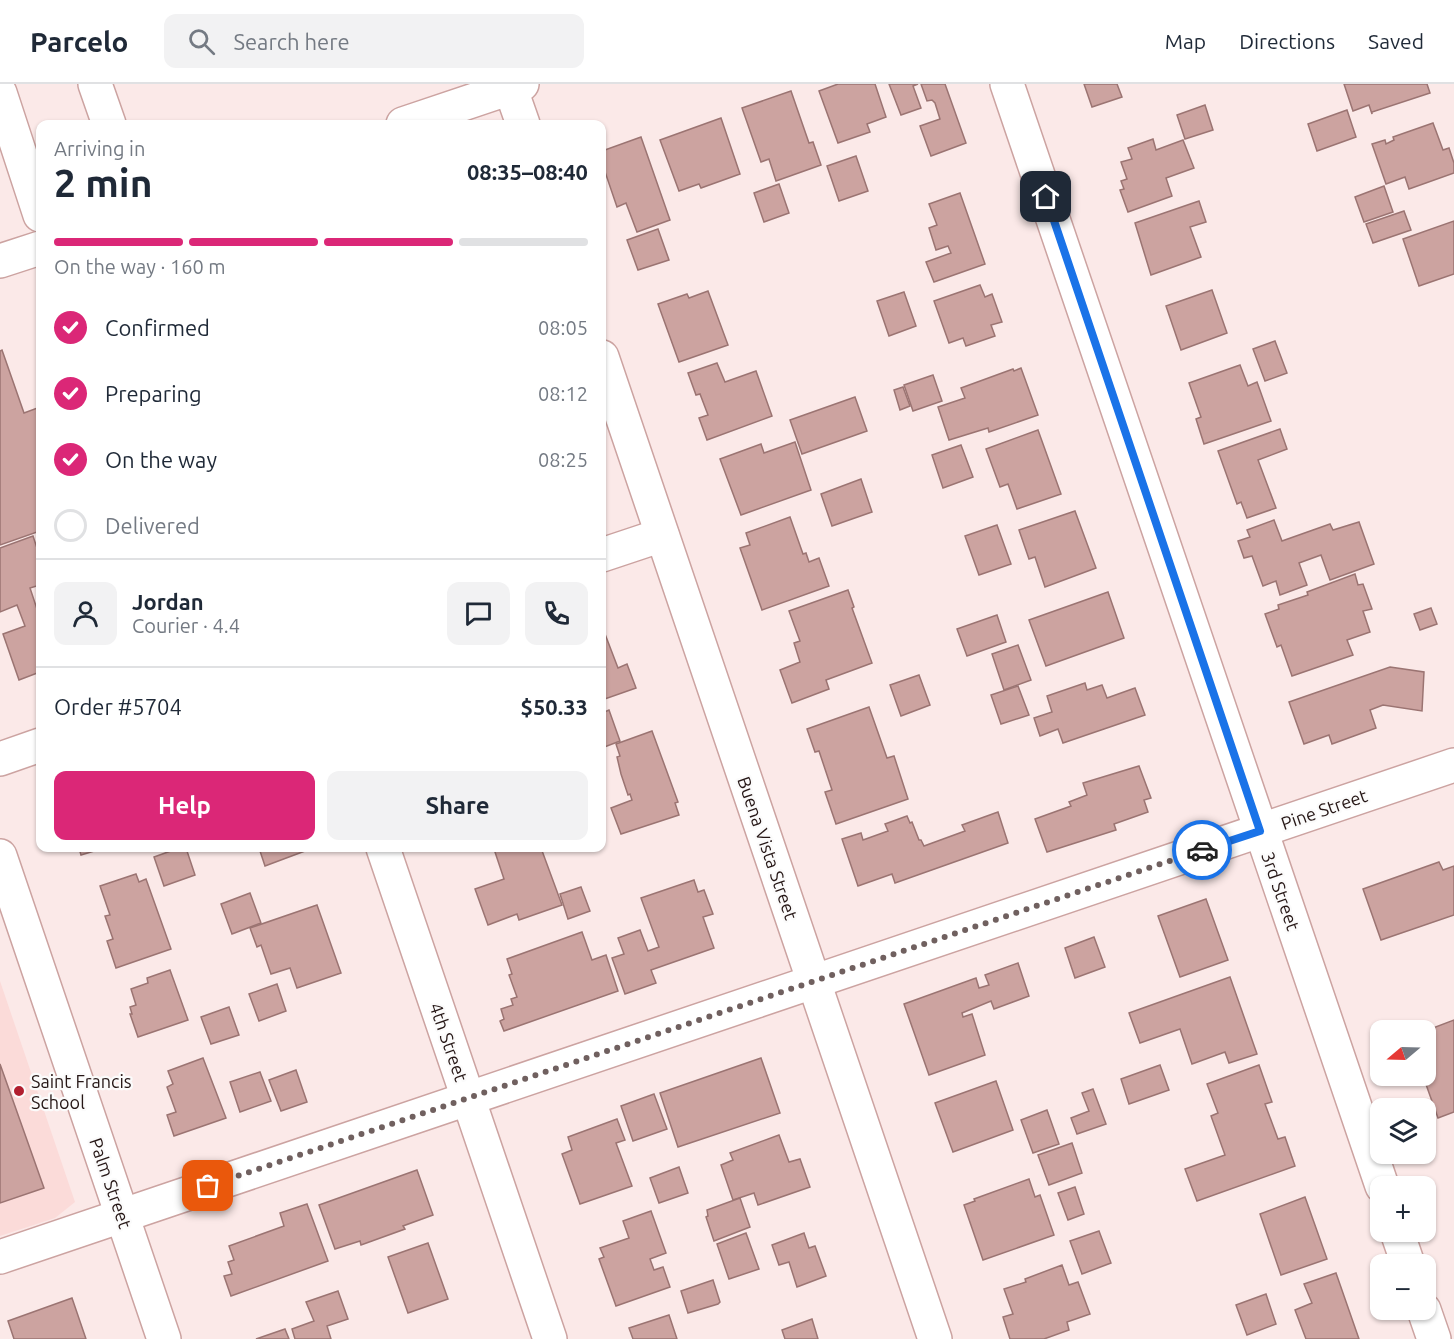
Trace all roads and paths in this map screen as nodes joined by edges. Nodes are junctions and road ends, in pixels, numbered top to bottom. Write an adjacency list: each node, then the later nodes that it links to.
1 (95, 84): 5 (street)
2 (1007, 84): 17 (street, 3rd Street)
3 (514, 85): 6 (street); 7 (street)
4 (0, 93): 8 (street)
5 (108, 120)
6 (414, 120)
7 (522, 120)
8 (36, 203)
9 (36, 249): 10 (street)
10 (0, 261)
11 (606, 369): 12 (street, Buena Vista Street)
12 (662, 535): 13 (street); 20 (street, Buena Vista Street)
13 (606, 554)
14 (36, 747): 15 (street)
15 (0, 759)
16 (1454, 765): 17 (street, Pine Street)
17 (1260, 831): 20 (street, Pine Street); 22 (street, 3rd Street)
18 (384, 852): 21 (street, 4th Street)
19 (0, 856): 23 (street, Palm Street)
20 (814, 981): 21 (street, Pine Street); 28 (street, Buena Vista Street)
21 (468, 1099): 23 (street, Pine Street); 27 (street, 4th Street)
22 (1379, 1176)
23 (122, 1216): 24 (street, Pine Street); 26 (street, Palm Street)
24 (0, 1257)
25 (1427, 1320): 29 (street)
26 (164, 1339)
27 (550, 1339)
28 (935, 1339)
29 (1434, 1339)

